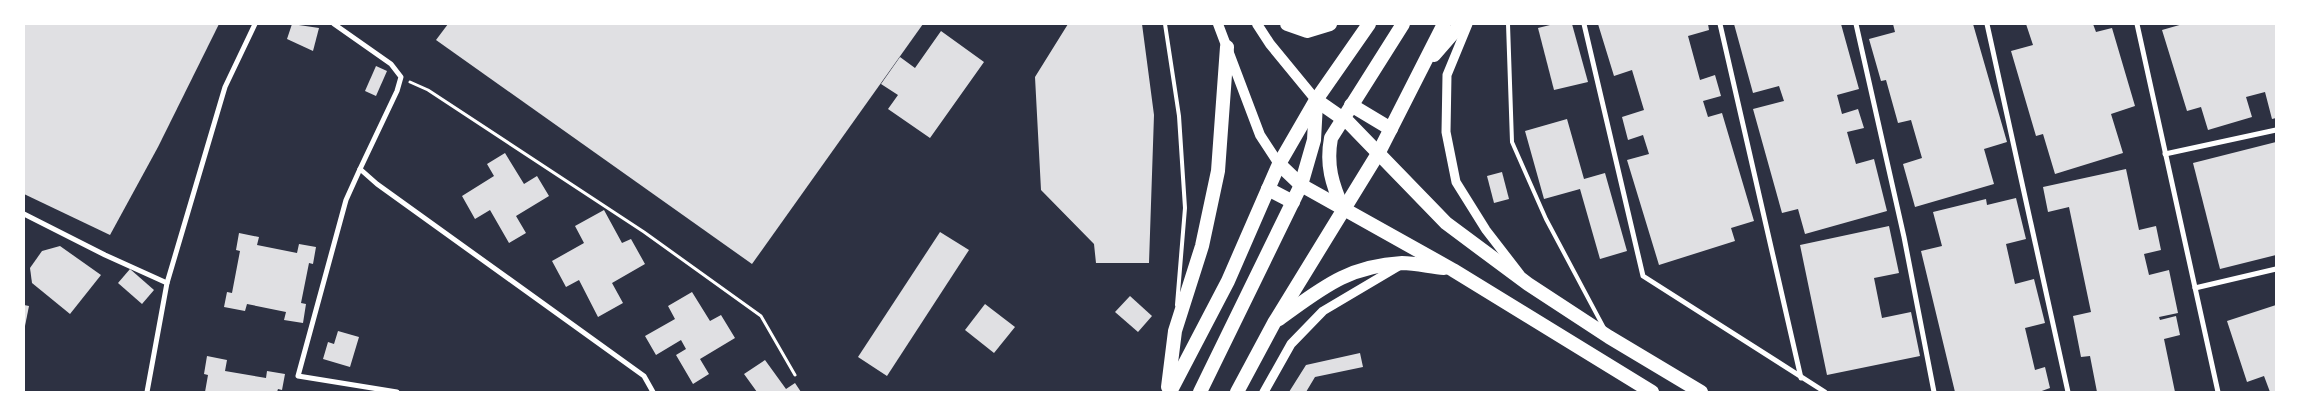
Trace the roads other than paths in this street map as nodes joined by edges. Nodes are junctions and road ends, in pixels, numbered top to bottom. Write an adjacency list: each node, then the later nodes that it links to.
1 (256, 24): 38 (street)
2 (334, 24): 29 (street)
3 (1165, 24): 42 (lane)
4 (1218, 24): 19 (main road)
5 (1257, 24): 21 (main road)
6 (1287, 24): 7 (highway)
7 (1330, 24)
8 (1369, 24): 21 (highway)
9 (1403, 24): 22 (highway)
10 (1444, 24): 20 (highway)
11 (1461, 24): 20 (highway)
12 (1468, 24): 39 (street)
13 (1508, 24): 43 (lane)
14 (1584, 24): 44 (street)
15 (1720, 24): 44 (street)
16 (1856, 24): 55 (street)
17 (1987, 24): 56 (street)
18 (2137, 24): 27 (street)
19 (1227, 47): 28 (main road); 42 (highway)
20 (1422, 69): 24 (highway)
21 (1316, 100): 23 (highway); 28 (highway); 30 (highway)
22 (1351, 106): 23 (highway); 24 (highway)
23 (1342, 118): 26 (highway); 33 (highway)
24 (1391, 129): 26 (highway)
25 (2276, 130): 27 (street)
26 (1379, 152): 33 (highway); 39 (highway)
27 (2165, 154): 40 (street)
28 (1279, 164): 30 (highway); 31 (highway)
29 (360, 169): 46 (street); 47 (street)
30 (1301, 185): 32 (highway); 33 (highway)
31 (1268, 189): 32 (highway); 48 (highway)
32 (1293, 202): 49 (highway)
33 (1343, 209): 37 (highway); 41 (highway)
34 (24, 214): 38 (street)
35 (1404, 263): 37 (highway); 41 (highway); 51 (street)
36 (2276, 269): 40 (street)
37 (1453, 270): 52 (highway)
38 (167, 283): 45 (street)
39 (1528, 284): 43 (highway)
40 (2195, 288): 57 (street)
41 (1274, 323): 50 (highway)
42 (1175, 331): 48 (highway)
43 (1609, 337): 53 (highway)
44 (1800, 378): 54 (street)
45 (147, 392)
46 (397, 392)
47 (653, 392)
48 (1169, 392)
49 (1200, 392)
50 (1237, 392)
51 (1264, 392)
52 (1652, 392)
53 (1701, 392)
54 (1825, 392)
55 (1934, 392)
56 (2068, 392)
57 (2218, 392)

